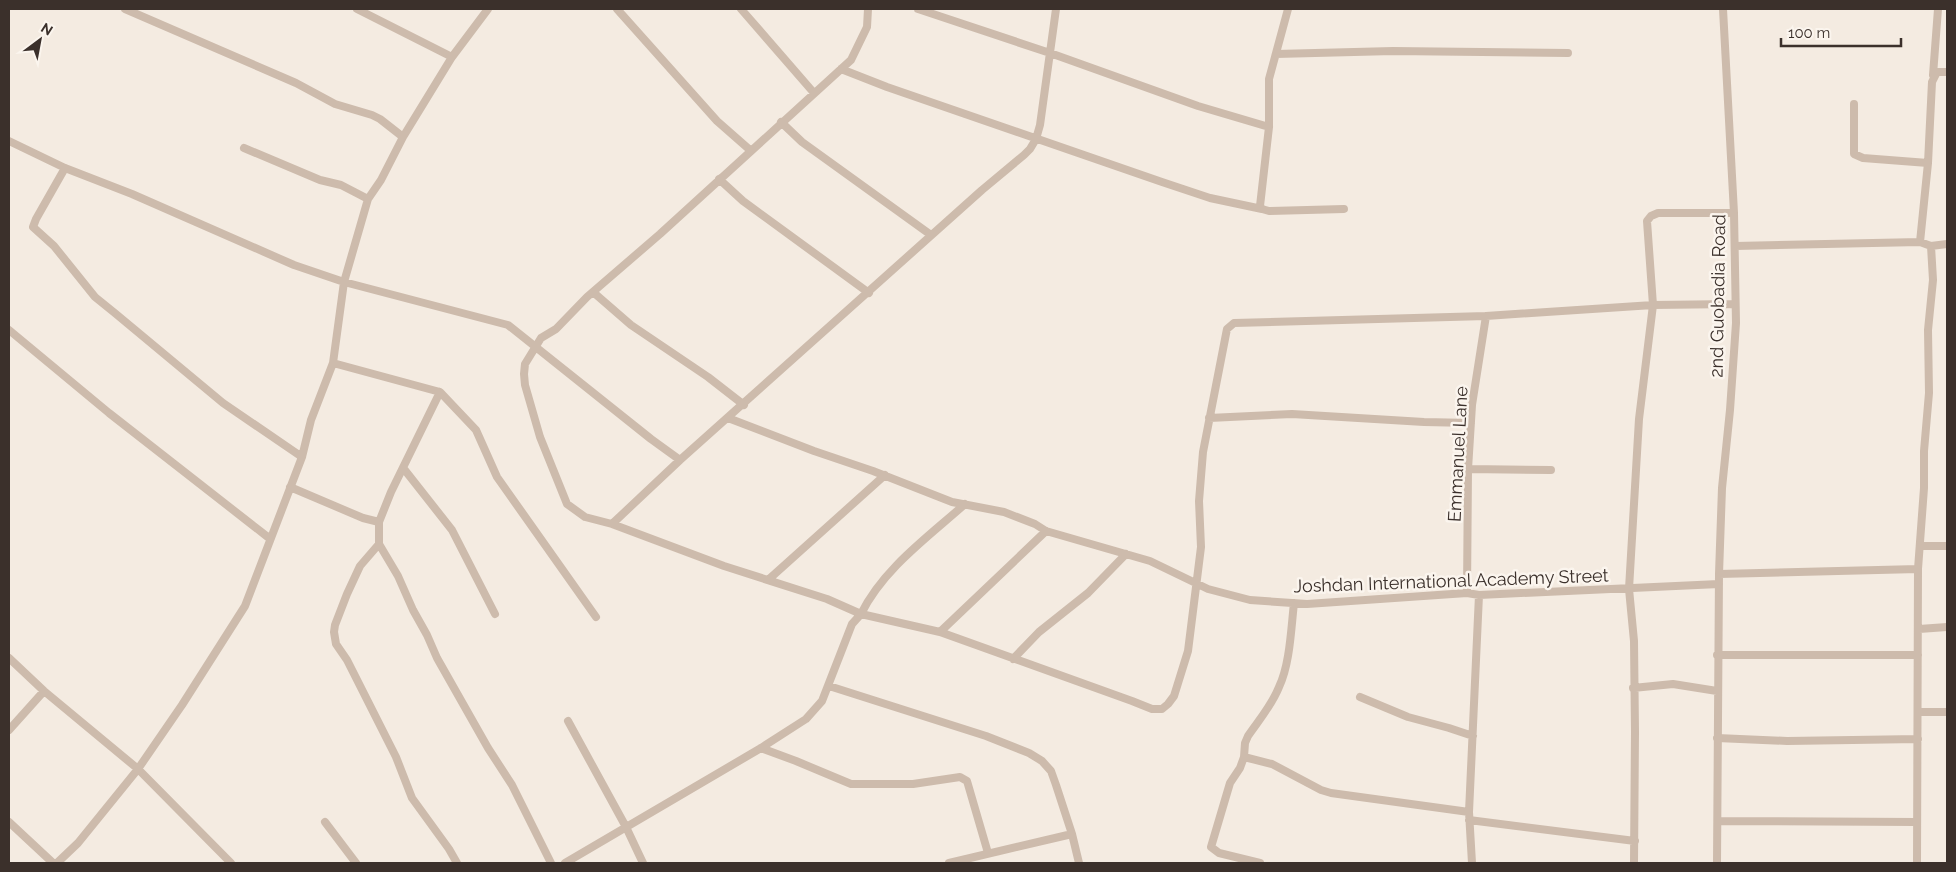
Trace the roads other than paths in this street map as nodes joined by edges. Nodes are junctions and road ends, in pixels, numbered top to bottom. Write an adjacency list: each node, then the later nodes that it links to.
1 (125, 9): 23 (street)
2 (357, 9): 15 (street)
3 (488, 9): 15 (street)
4 (617, 9): 27 (street)
5 (741, 9): 19 (street)
6 (868, 9): 16 (street)
7 (918, 9): 12 (street)
8 (1056, 9): 12 (street)
9 (1288, 9): 14 (street)
10 (1723, 9): 34 (street, 2nd Guobadia Road)
11 (1938, 9): 18 (street)
12 (1050, 53): 22 (street); 24 (street)
13 (1568, 53): 14 (street)
14 (1276, 54): 22 (street)
15 (452, 57): 23 (street)
16 (841, 69): 19 (street); 24 (street)
17 (1947, 72): 18 (street)
18 (1933, 75): 28 (street)
19 (814, 93): 21 (street)
20 (1854, 104): 28 (street)
21 (781, 122): 27 (street); 35 (street)
22 (1269, 127): 32 (street)
23 (403, 137): 31 (street)
24 (1036, 139): 32 (street); 35 (street)
25 (9, 141): 29 (street)
26 (244, 148): 31 (street)
27 (750, 150): 30 (street)
28 (1928, 163): 36 (street)
29 (65, 168): 40 (street); 54 (street)
30 (719, 179): 41 (street); 42 (street)
31 (368, 200): 40 (street)
32 (1262, 209): 33 (street)
33 (1344, 210)
34 (1734, 213): 38 (street, 2nd Guobadia Road); 44 (street)
35 (932, 236): 42 (street)
36 (1920, 242): 38 (street); 39 (street)
37 (1947, 244): 39 (street)
38 (1735, 246): 43 (street, 2nd Guobadia Road)
39 (1931, 246): 67 (street)
40 (344, 282): 47 (street); 48 (street)
41 (593, 292): 47 (street); 50 (street)
42 (869, 293): 50 (street)
43 (1735, 304): 44 (street); 71 (street, 2nd Guobadia Road)
44 (1653, 305): 45 (street); 75 (street)
45 (1486, 316): 52 (street); 53 (street, Emmanuel Lane)
46 (9, 330): 65 (street)
47 (537, 346): 55 (street); 63 (street)
48 (333, 363): 49 (street); 54 (street)
49 (440, 392): 56 (street); 81 (street)
50 (744, 405): 51 (street)
51 (728, 418): 55 (street); 59 (street, Joshdan International Academy Street)
52 (1210, 418): 53 (street); 73 (street)
53 (1471, 422): 57 (street, Emmanuel Lane)
54 (302, 457): 60 (street)
55 (680, 460): 63 (street)
56 (404, 469): 62 (street); 79 (street)
57 (1468, 469): 58 (street); 76 (street, Emmanuel Lane)
58 (1551, 470)
59 (885, 476): 61 (street, Joshdan International Academy Street); 72 (street)
60 (290, 488): 62 (street); 65 (street)
61 (964, 504): 64 (street, Joshdan International Academy Street); 80 (street)
62 (379, 522): 66 (street)
63 (612, 524): 72 (street)
64 (1046, 531): 69 (street, Joshdan International Academy Street); 84 (street)
65 (270, 538): 103 (street)
66 (379, 544): 116 (street); 117 (street)
67 (1921, 546): 68 (street); 70 (street)
68 (1947, 546)
69 (1126, 554): 73 (street, Joshdan International Academy Street); 88 (street)
70 (1918, 568): 71 (street); 83 (street)
71 (1718, 574): 74 (street, 2nd Guobadia Road)
72 (768, 580): 80 (street)
73 (1195, 584): 78 (street, Joshdan International Academy Street); 88 (street)
74 (1719, 584): 75 (street, Joshdan International Academy Street); 85 (street, 2nd Guobadia Road)
75 (1629, 589): 77 (street, Joshdan International Academy Street); 90 (street)
76 (1467, 593): 77 (street, Joshdan International Academy Street); 78 (street, Joshdan International Academy Street)
77 (1479, 595): 98 (street)
78 (1294, 603): 102 (street)
79 (495, 614)
80 (861, 614): 84 (street); 89 (street)
81 (596, 617)
82 (1947, 627): 83 (street)
83 (1919, 629): 86 (street)
84 (940, 632): 88 (street)
85 (1717, 655): 86 (street); 92 (street, 2nd Guobadia Road)
86 (1918, 655): 94 (street)
87 (9, 658): 91 (street)
88 (1013, 659)
89 (829, 686): 101 (street); 110 (street)
90 (1633, 688): 92 (street); 111 (street)
91 (44, 691): 97 (street); 103 (street)
92 (1717, 691): 99 (street, 2nd Guobadia Road)
93 (1360, 698): 98 (street)
94 (1918, 712): 95 (street); 100 (street)
95 (1947, 712)
96 (568, 721): 109 (street)
97 (9, 730)
98 (1473, 736): 104 (street)
99 (1717, 738): 100 (street); 105 (street, 2nd Guobadia Road)
100 (1918, 739): 108 (street)
101 (761, 748): 109 (street); 112 (street)
102 (1244, 757): 104 (street); 122 (street)
103 (138, 769): 113 (street); 114 (street)
104 (1469, 816): 111 (street); 123 (street)
105 (1718, 821): 108 (street); 125 (street, 2nd Guobadia Road)
106 (9, 822): 113 (street)
107 (325, 822): 115 (street)
108 (1916, 822): 126 (street)
109 (626, 827): 118 (street); 119 (street)
110 (1072, 834): 112 (street); 121 (street)
111 (1635, 841): 124 (street)
112 (988, 854): 120 (street)
113 (55, 863)
114 (231, 863)
115 (356, 863)
116 (457, 863)
117 (551, 863)
118 (565, 863)
119 (643, 863)
120 (949, 863)
121 (1079, 863)
122 (1260, 863)
123 (1472, 863)
124 (1634, 863)
125 (1717, 863)
126 (1917, 863)

